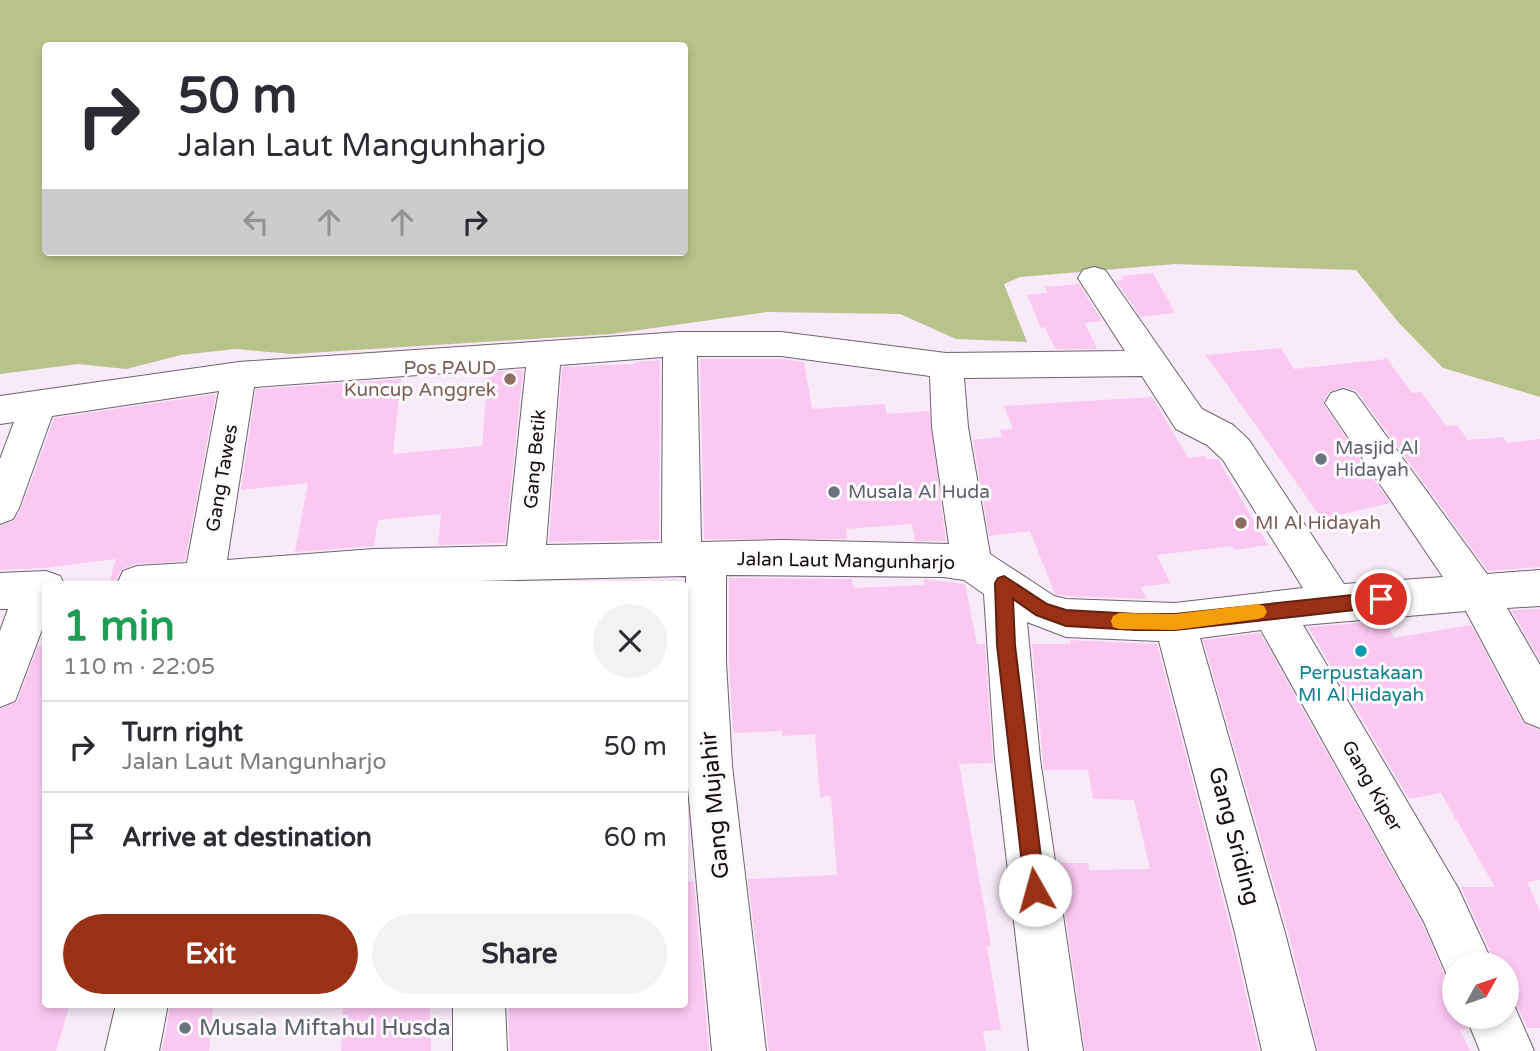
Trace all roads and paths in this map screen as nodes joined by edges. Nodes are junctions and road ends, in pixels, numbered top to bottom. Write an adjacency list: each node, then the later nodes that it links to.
1 (1094, 278): 4 (street)
2 (680, 344): 3 (street); 5 (street); 11 (street, Gang Mujahir)
3 (544, 354): 6 (street); 12 (street, Gang Betik)
4 (1150, 363): 5 (street); 18 (street)
5 (946, 366): 13 (street)
6 (239, 374): 7 (street); 14 (street, Gang Tawes)
7 (39, 403): 9 (street); 10 (street)
8 (1343, 403): 17 (street)
9 (0, 410)
10 (0, 508)
11 (694, 559): 12 (street, Jalan Laut Mangunharjo); 13 (street, Jalan Laut Mangunharjo); 29 (street, Gang Mujahir)
12 (508, 570): 14 (street, Jalan Laut Mangunharjo)
13 (988, 574): 20 (street, Jalan Laut Mangunharjo); 30 (street)
14 (225, 581)
15 (1540, 588): 17 (street, Jalan Laut Mangunharjo)
16 (27, 590): 21 (street)
17 (1477, 593): 18 (street, Jalan Laut Mangunharjo); 22 (street)
18 (1334, 603): 19 (street, Jalan Laut Mangunharjo)
19 (1272, 610): 20 (street, Jalan Laut Mangunharjo); 23 (street, Gang Kiper)
20 (1175, 622): 31 (street, Gang Sriding)
21 (0, 687)
22 (1540, 707)
23 (1463, 952)
24 (141, 1008): 27 (street)
25 (479, 1008): 28 (street)
26 (1497, 1029): 32 (street)
27 (132, 1051)
28 (480, 1051)
29 (739, 1051)
30 (1056, 1051)
31 (1289, 1051)
32 (1507, 1051)

